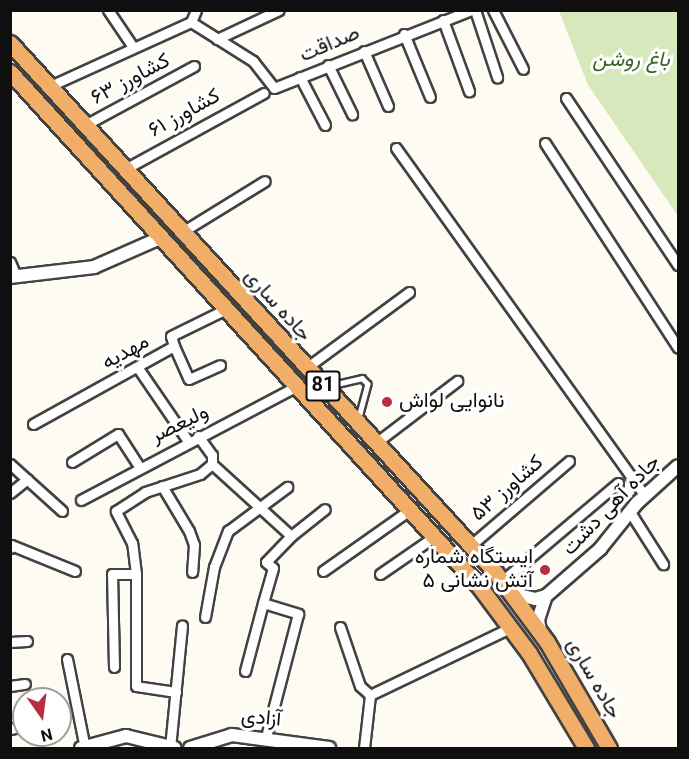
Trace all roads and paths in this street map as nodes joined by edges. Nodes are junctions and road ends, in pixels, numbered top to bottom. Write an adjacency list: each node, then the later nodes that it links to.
1 (108, 10): 12 (street)
2 (196, 10): 8 (street)
3 (279, 10): 6 (street)
4 (473, 10): 7 (street, صداقت); 19 (street)
5 (493, 10): 16 (street)
6 (263, 14): 10 (street)
7 (443, 20): 9 (street, صداقت); 21 (street)
8 (191, 22): 10 (street); 12 (street)
9 (404, 34): 13 (street, صداقت); 23 (street)
10 (217, 39): 18 (street, صداقت)
11 (10, 43): 20 (highway, جاده ساری / 81)
12 (133, 47): 20 (street)
13 (364, 51): 14 (street, صداقت); 25 (street)
14 (328, 65): 18 (street, صداقت); 26 (street)
15 (194, 66): 27 (street, کشاورز ۶۳)
16 (523, 69)
17 (10, 72): 34 (highway, جاده ساری / 81)
18 (300, 77): 28 (street)
19 (497, 77)
20 (50, 86): 27 (highway, جاده ساری / 81)
21 (469, 91)
22 (264, 93): 31 (street, کشاورز ۶۱)
23 (430, 97)
24 (566, 98): 36 (street)
25 (388, 106)
26 (352, 114)
27 (85, 125): 31 (highway, جاده ساری / 81)
28 (325, 125)
29 (544, 143): 41 (street)
30 (396, 148): 64 (street)
31 (125, 169): 33 (highway, جاده ساری / 81)
32 (265, 181): 33 (street)
33 (182, 232): 44 (highway, جاده ساری / 81)
34 (162, 237): 37 (street); 39 (highway, جاده ساری / 81)
35 (10, 262): 37 (street)
36 (678, 265)
37 (13, 276)
38 (409, 292): 44 (street)
39 (226, 309): 40 (street, مهدیه); 46 (highway, جاده ساری / 81)
40 (174, 346): 42 (street); 43 (street, مهدیه)
41 (678, 348)
42 (220, 365)
43 (138, 368): 49 (street, مهدیه); 51 (street)
44 (306, 368): 47 (highway, جاده ساری / 81)
45 (457, 381): 52 (street)
46 (297, 386): 50 (street, ولیعصر); 68 (highway, جاده ساری / 81)
47 (323, 386): 48 (highway, جاده ساری / 81); 48 (lane)
48 (358, 423): 52 (highway, جاده ساری / 81)
49 (33, 424)
50 (198, 436): 51 (street, ولیعصر); 56 (street)
51 (188, 441): 57 (street, ولیعصر)
52 (377, 442): 73 (highway, جاده ساری / 81)
53 (569, 461): 73 (street, کشاورز ۵۳)
54 (72, 462): 57 (street)
55 (10, 464): 59 (street)
56 (212, 464): 61 (street); 66 (street)
57 (138, 466): 65 (street, ولیعصر)
58 (678, 466): 64 (street, جاده آهی دشت)
59 (27, 479): 63 (street); 69 (street)
60 (618, 483): 81 (street)
61 (162, 486): 78 (street); 79 (street)
62 (287, 487): 66 (street)
63 (10, 493)
64 (645, 496): 70 (street, جاده آهی دشت)
65 (81, 500)
66 (260, 508): 71 (street); 84 (street)
67 (325, 509): 71 (street)
68 (411, 509): 72 (highway, جاده ساری / 81); 77 (street)
69 (62, 511)
70 (630, 512): 75 (street); 82 (street, جاده آهی دشت)
71 (291, 536): 83 (street)
72 (435, 536): 80 (street); 87 (highway, جاده ساری / 81)
73 (471, 545): 81 (highway, جاده ساری / 81)
74 (10, 548): 76 (street)
75 (663, 564)
76 (75, 571)
77 (323, 571)
78 (192, 572)
79 (136, 574): 92 (street); 96 (street)
80 (380, 574)
81 (507, 587): 82 (street); 88 (highway, جاده ساری / 81)
82 (546, 596): 88 (street)
83 (263, 603): 93 (street); 98 (street)
84 (205, 617)
85 (182, 626): 96 (street)
86 (340, 627): 97 (street)
87 (512, 627): 97 (street); 105 (highway, جاده ساری / 81)
88 (540, 633): 106 (highway, جاده ساری / 81)
89 (27, 640): 90 (street)
90 (10, 642)
91 (67, 659): 100 (street)
92 (114, 667)
93 (245, 671)
94 (25, 684): 95 (street)
95 (10, 686)
96 (176, 692): 101 (street)
97 (370, 695): 104 (street)
98 (266, 737): 99 (street, آزادی); 102 (street, آزادی)
99 (280, 744): 103 (street, آزادی)
100 (84, 748): 101 (street)
101 (172, 748)
102 (198, 748)
103 (329, 748)
104 (364, 748)
105 (586, 748)
106 (609, 748)

